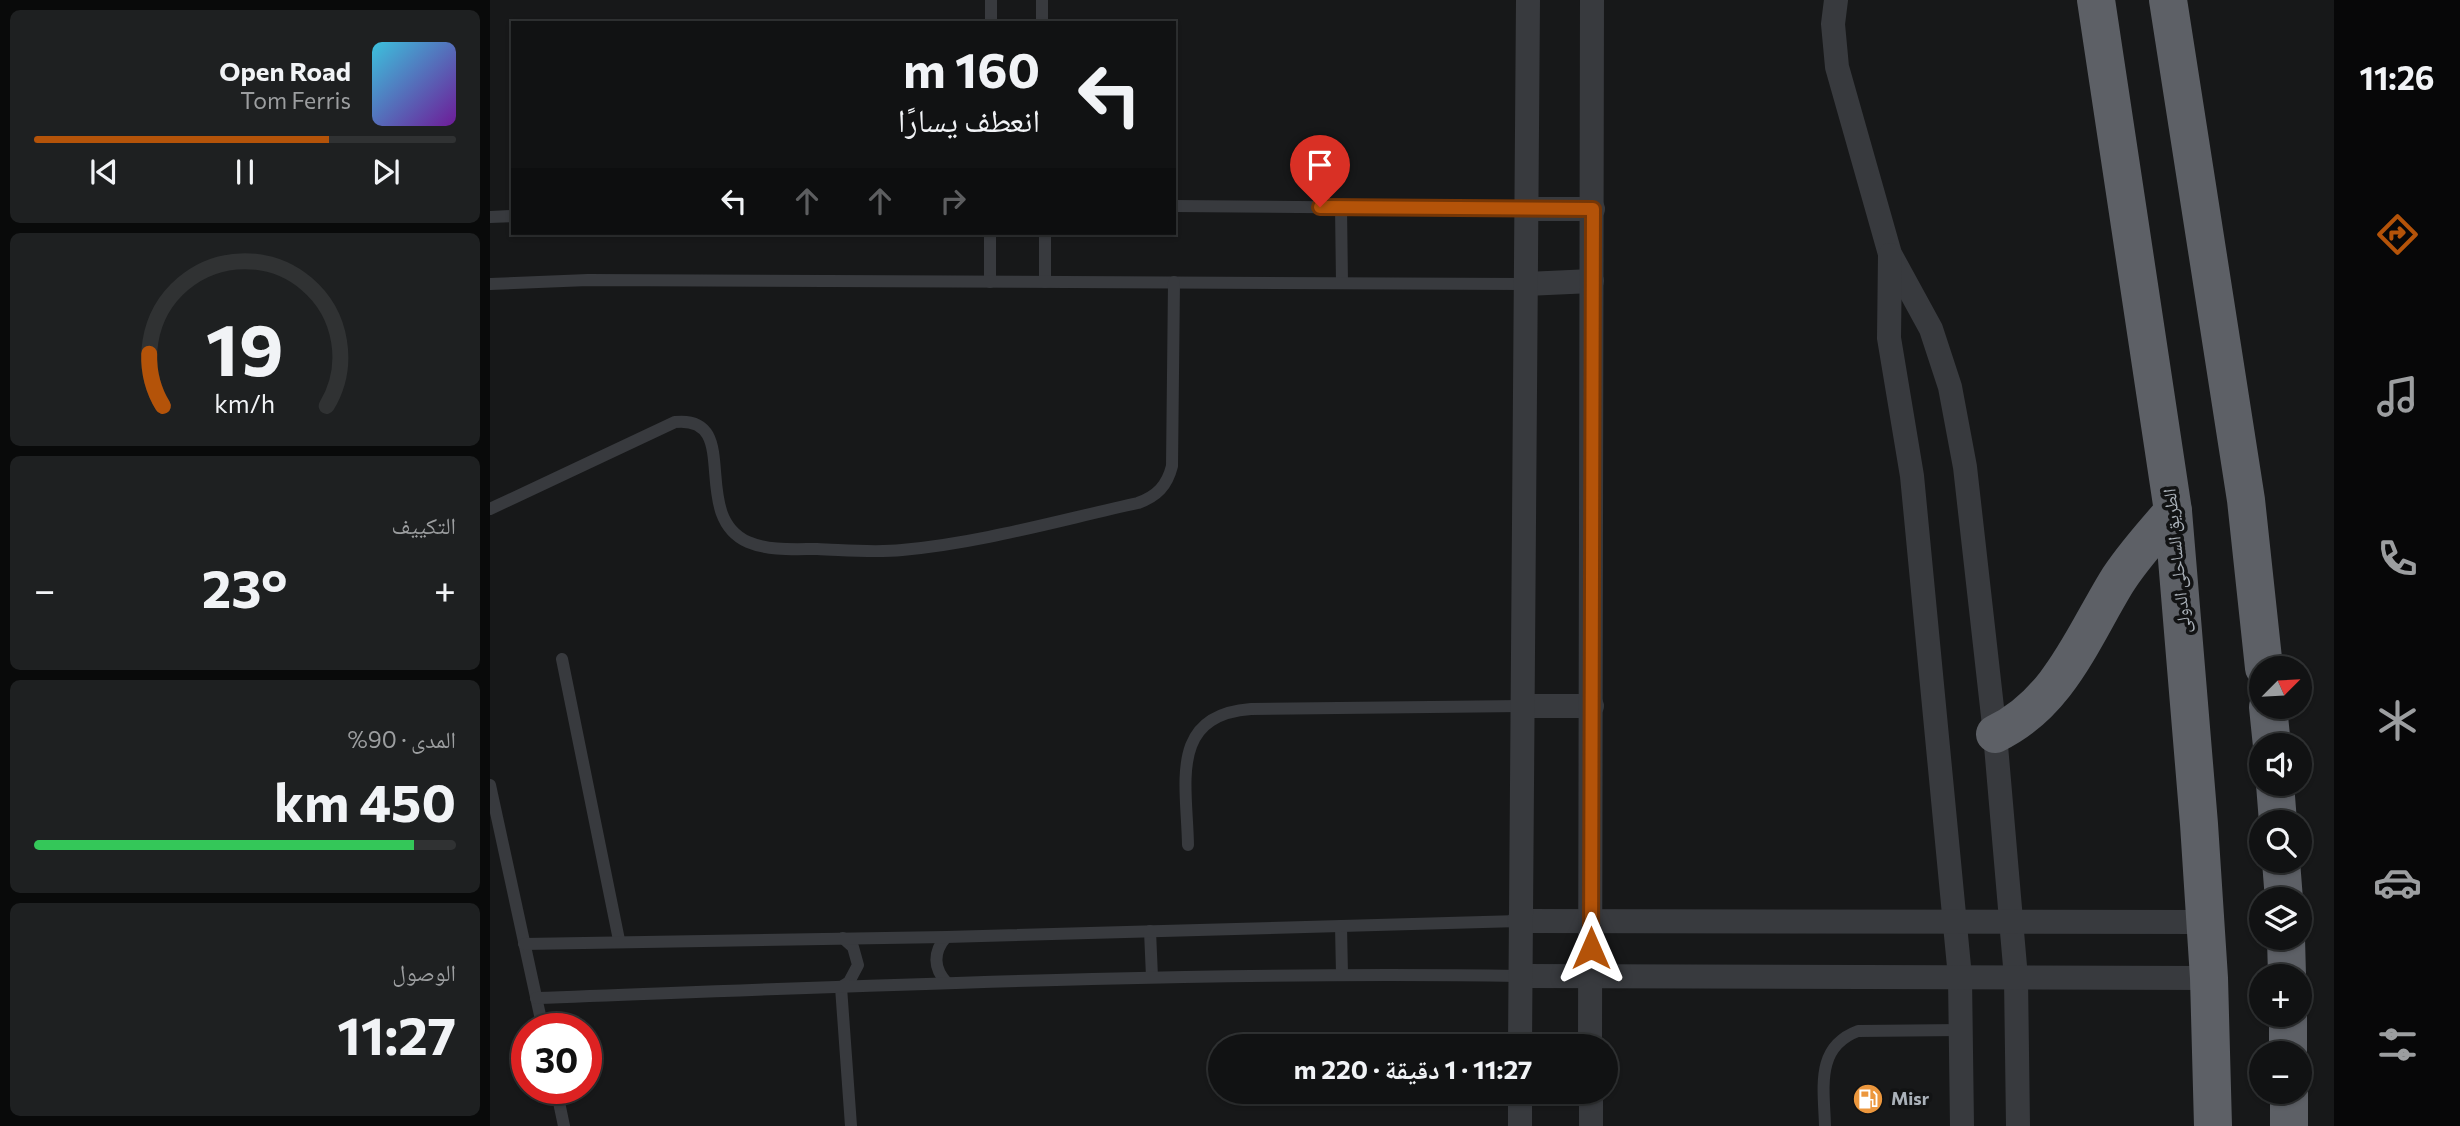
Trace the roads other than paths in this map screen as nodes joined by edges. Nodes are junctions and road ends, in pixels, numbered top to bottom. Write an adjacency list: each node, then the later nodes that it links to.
1 (991, 0): 8 (lane)
2 (1042, 0): 9 (lane)
3 (1528, 0): 12 (street)
4 (1592, 0): 13 (street)
5 (1836, 0): 18 (street)
6 (2096, 0): 27 (highway, الطريق الساحلى الدولى)
7 (2168, 0): 28 (highway)
8 (991, 21)
9 (1042, 21)
10 (1176, 206): 11 (lane)
11 (1341, 207): 12 (lane); 23 (lane)
12 (1527, 209): 13 (street); 25 (street)
13 (1593, 209): 19 (street)
14 (511, 216): 15 (lane)
15 (490, 217)
16 (990, 235): 20 (lane)
17 (1045, 235): 21 (lane)
18 (1890, 254): 32 (street); 38 (street)
19 (1592, 281): 25 (street); 31 (street)
20 (990, 282): 21 (lane); 24 (lane)
21 (1045, 282): 22 (lane)
22 (1174, 282): 23 (lane); 26 (lane)
23 (1342, 283): 25 (lane)
24 (490, 284)
25 (1526, 284): 30 (street)
26 (490, 509)
27 (2173, 511): 32 (highway); 39 (highway, الطريق الساحلى الدولى)
28 (2263, 656)
29 (562, 659): 44 (lane)
30 (1522, 706): 31 (street); 34 (lane); 35 (street)
31 (1592, 706): 36 (street)
32 (1995, 734): 37 (street)
33 (490, 785): 45 (lane)
34 (1188, 845)
35 (1519, 920): 36 (street); 40 (lane); 47 (street)
36 (1591, 920): 38 (street); 48 (street)
37 (2011, 921): 38 (street); 39 (street); 51 (street)
38 (1954, 922): 50 (street)
39 (2204, 922): 52 (highway, الطريق الساحلى الدولى)
40 (1341, 926): 41 (lane); 46 (lane)
41 (1150, 931): 42 (lane); 49 (lane)
42 (946, 937): 43 (lane); 53 (lane)
43 (842, 938): 44 (lane); 54 (lane)
44 (619, 940): 45 (lane)
45 (524, 944): 55 (lane)
46 (1342, 974): 47 (lane); 49 (lane)
47 (1520, 976): 48 (street); 58 (street)
48 (1591, 976): 50 (street); 59 (street)
49 (1152, 977): 53 (lane)
50 (1960, 977): 51 (street); 57 (street)
51 (2016, 978): 52 (street); 70 (street)
52 (2209, 978): 71 (highway, الطريق الساحلى الدولى)
53 (947, 983): 54 (lane)
54 (841, 987): 55 (lane); 65 (lane)
55 (536, 998): 56 (lane)
56 (539, 1013)
57 (1961, 1030): 68 (lane); 69 (street)
58 (1520, 1034)
59 (1590, 1034)
60 (559, 1104): 64 (lane)
61 (1520, 1104): 66 (street)
62 (1591, 1104): 67 (street)
63 (2289, 1104): 72 (highway)
64 (564, 1126)
65 (851, 1126)
66 (1520, 1126)
67 (1591, 1126)
68 (1825, 1126)
69 (1962, 1126)
70 (2018, 1126)
71 (2213, 1126)
72 (2289, 1126)

